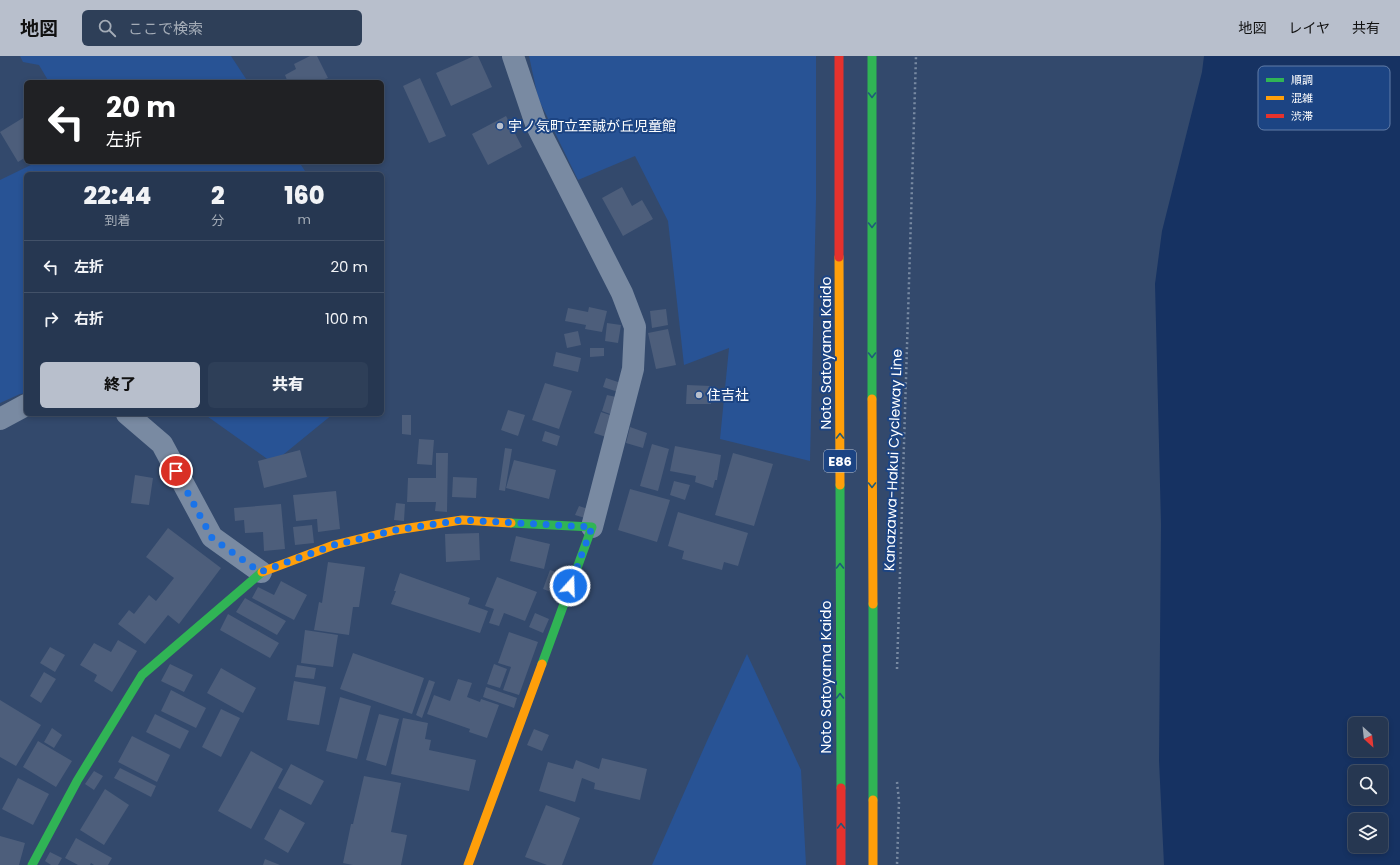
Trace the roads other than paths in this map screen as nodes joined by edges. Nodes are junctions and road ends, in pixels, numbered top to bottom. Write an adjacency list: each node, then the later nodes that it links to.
1 (513, 56): 7 (street)
2 (839, 56): 11 (main road, Noto Satoyama Kaido / E86, one-way to 2)
3 (872, 56): 12 (main road, E86, one-way to 12)
4 (24, 406): 6 (street)
5 (129, 416): 8 (street)
6 (0, 419)
7 (592, 527): 8 (main road); 10 (main road)
8 (260, 572): 9 (main road)
9 (32, 865)
10 (468, 865)
11 (841, 865)
12 (873, 865)

